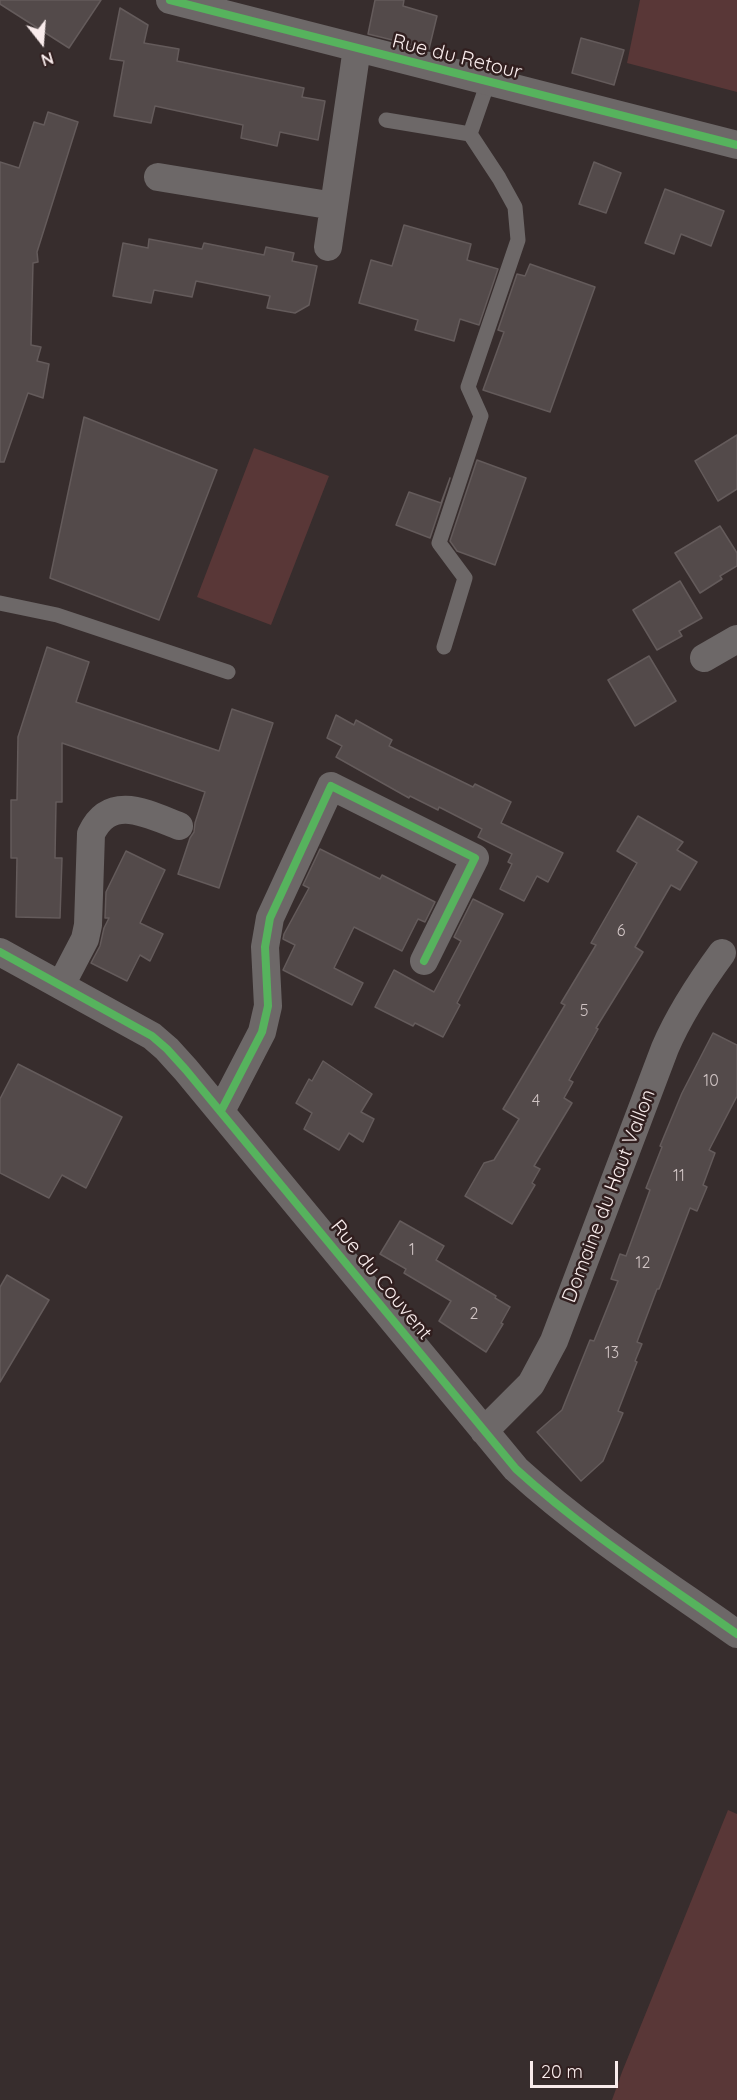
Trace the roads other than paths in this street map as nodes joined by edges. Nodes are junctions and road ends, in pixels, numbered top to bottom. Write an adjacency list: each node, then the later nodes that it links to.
1 (170, 0): 2 (street, Rue du Retour)
2 (357, 48): 3 (street, Rue du Retour); 8 (street)
3 (488, 82): 5 (lane); 6 (street, Rue du Retour)
4 (386, 120): 5 (lane)
5 (470, 134): 12 (lane)
6 (737, 146)
7 (158, 177): 8 (street)
8 (334, 206): 9 (street)
9 (328, 247)
10 (0, 603): 14 (lane)
11 (737, 639): 13 (street)
12 (444, 647)
13 (704, 658)
14 (228, 672)
15 (179, 826): 19 (street)
16 (0, 952): 19 (street, Rue du Couvent)
17 (722, 953): 21 (street, Domaine du Haut Vallon)
18 (424, 961): 20 (street)
19 (61, 985): 20 (street, Rue du Couvent)
20 (221, 1111): 21 (street, Rue du Couvent)
21 (484, 1431): 22 (street, Rue du Couvent)
22 (737, 1634)

